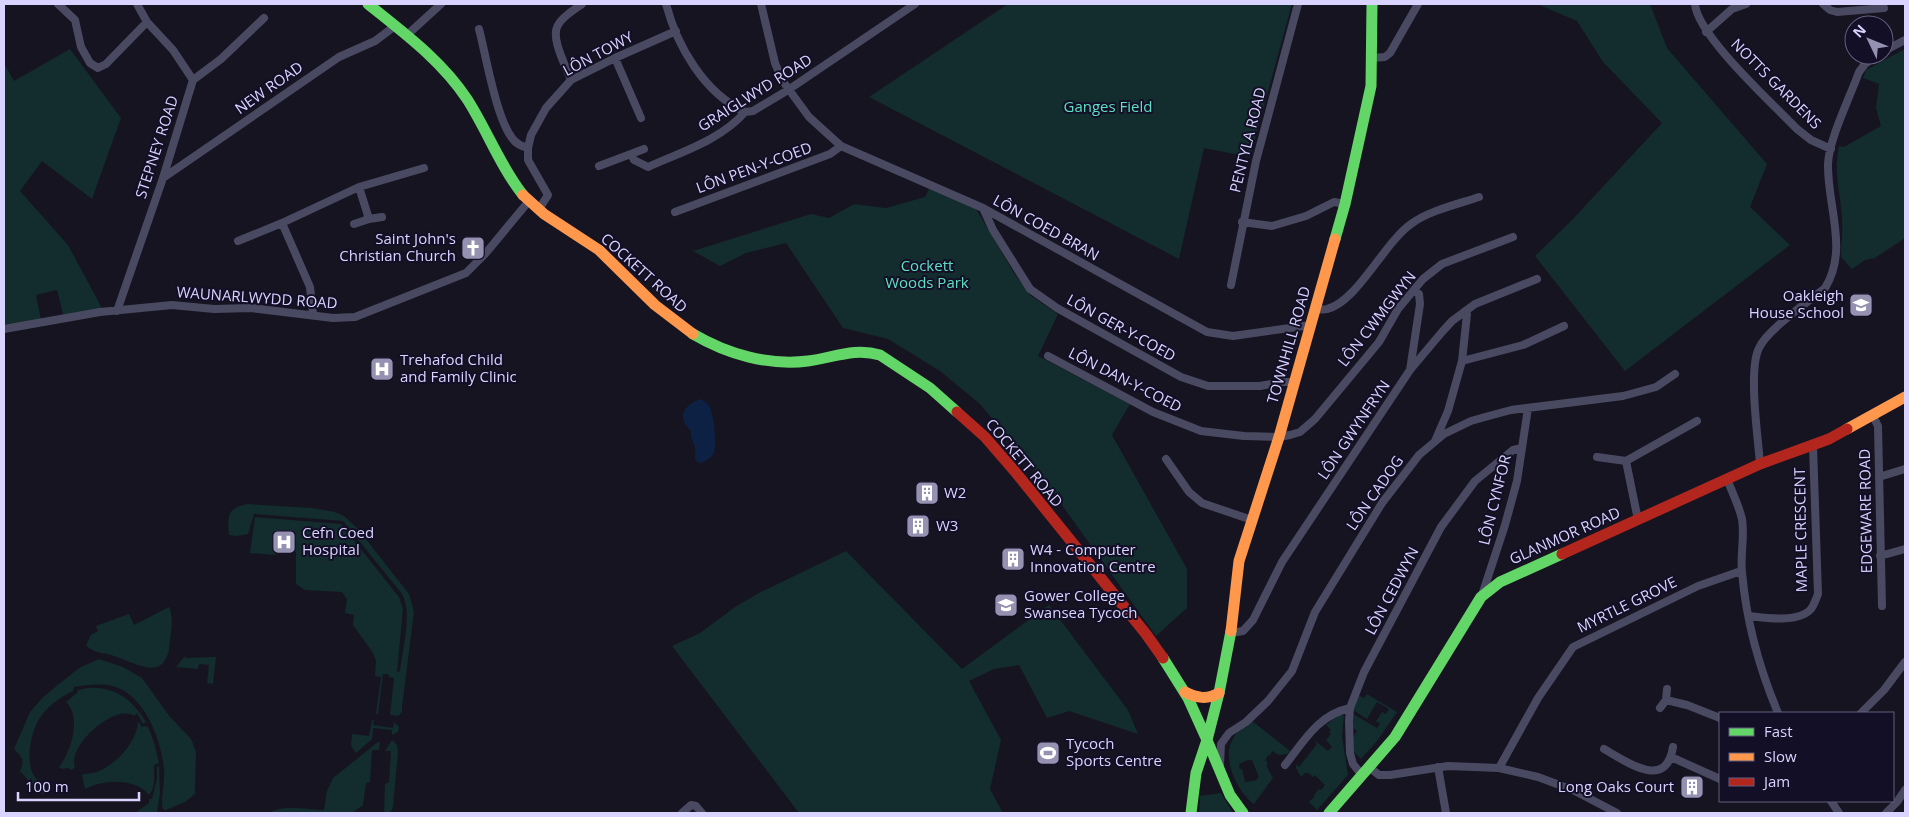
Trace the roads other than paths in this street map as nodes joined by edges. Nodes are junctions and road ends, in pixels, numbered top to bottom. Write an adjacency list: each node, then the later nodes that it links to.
1 (58, 4): 17 (street)
2 (137, 4): 17 (street, STEPNEY ROAD)
3 (368, 4): 18 (street, COCKETT ROAD)
4 (441, 4): 22 (street)
5 (582, 4): 27 (street)
6 (666, 4): 20 (street)
7 (761, 4): 28 (street, LÔN COED BRAN)
8 (915, 4): 28 (street, GRAIGLWYD ROAD)
9 (1298, 4): 48 (street, PENTYLA ROAD)
10 (1372, 4): 24 (street, TOWNHILL ROAD)
11 (1418, 4): 24 (street)
12 (1695, 4): 21 (street, NOTTS GARDENS)
13 (1746, 4): 21 (street)
14 (1823, 4): 15 (street)
15 (1884, 8)
16 (264, 18): 26 (street)
17 (147, 22): 26 (street, STEPNEY ROAD)
18 (395, 26): 22 (street, COCKETT ROAD); 38 (street, NEW ROAD)
19 (480, 29): 32 (street)
20 (676, 31): 23 (street, LÔN TOWY); 29 (street)
21 (1706, 32): 33 (street, NOTTS GARDENS)
22 (407, 35): 41 (street, COCKETT ROAD)
23 (615, 58): 27 (street, LÔN TOWY); 30 (street)
24 (1372, 58): 42 (street, TOWNHILL ROAD)
25 (1864, 65): 33 (street)
26 (193, 80): 38 (street, STEPNEY ROAD)
27 (571, 80): 32 (street, LÔN TOWY)
28 (788, 90): 29 (street, GRAIGLWYD ROAD); 31 (street, LÔN COED BRAN)
29 (745, 112): 35 (street, GRAIGLWYD ROAD)
30 (640, 118)
31 (840, 146): 43 (street, LÔN COED BRAN); 45 (street, LÔN PEN-Y-COED)
32 (528, 148): 44 (street)
33 (1831, 149): 79 (street)
34 (644, 150): 35 (street)
35 (631, 154): 36 (street)
36 (599, 166)
37 (424, 168): 39 (street)
38 (163, 178): 57 (street, STEPNEY ROAD)
39 (360, 187): 47 (street); 49 (street)
40 (1479, 197): 56 (street)
41 (529, 201): 44 (street, COCKETT ROAD); 59 (street, WAUNARLWYDD ROAD)
42 (1345, 204): 48 (street); 56 (street, TOWNHILL ROAD)
43 (983, 208): 60 (street, LÔN COED BRAN); 67 (street, LÔN GER-Y-COED)
44 (540, 209): 94 (street, COCKETT ROAD)
45 (675, 212)
46 (382, 217): 47 (street)
47 (369, 219): 50 (street)
48 (1242, 222): 54 (street, PENTYLA ROAD)
49 (282, 223): 52 (street); 59 (street)
50 (354, 224)
51 (1512, 237): 55 (street, LÔN CWMGWYN)
52 (238, 241)
53 (1537, 279): 58 (street, LÔN GWYNFRYN)
54 (1231, 285)
55 (1415, 290): 65 (street); 72 (street, LÔN CWMGWYN)
56 (1316, 309): 60 (street, TOWNHILL ROAD)
57 (118, 311): 59 (street, WAUNARLWYDD ROAD); 62 (street, WAUNARLWYDD ROAD)
58 (1465, 311): 64 (street); 65 (street, LÔN GWYNFRYN)
59 (313, 314)
60 (1311, 325): 67 (street, TOWNHILL ROAD)
61 (1564, 326): 64 (street)
62 (4, 329)
63 (1048, 356): 72 (street, LÔN DAN-Y-COED)
64 (1462, 361): 73 (street)
65 (1410, 370): 91 (street, LÔN GWYNFRYN)
66 (1675, 374): 69 (street, LÔN CADOG)
67 (1295, 382): 72 (street, TOWNHILL ROAD)
68 (1905, 397): 70 (street, GLANMOR ROAD)
69 (1528, 408): 73 (street, LÔN CADOG); 75 (street, LÔN CYNFOR)
70 (1873, 416): 74 (street, GLANMOR ROAD); 81 (street, EDGEWARE ROAD)
71 (1697, 422): 78 (street)
72 (1279, 437): 83 (street, TOWNHILL ROAD)
73 (1434, 442): 112 (street, LÔN CADOG)
74 (1813, 446): 79 (street, GLANMOR ROAD); 90 (street, MAPLE CRESCENT)
75 (1522, 448): 88 (street, LÔN CYNFOR); 97 (street, LÔN CEDWYN)
76 (1597, 457): 78 (street)
77 (1166, 459): 83 (street)
78 (1626, 461): 84 (street)
79 (1760, 464): 82 (street, GLANMOR ROAD)
80 (1905, 469): 81 (street)
81 (1879, 477): 86 (street, EDGEWARE ROAD)
82 (1727, 479): 84 (street, GLANMOR ROAD); 87 (street)
83 (1252, 520): 91 (street, TOWNHILL ROAD)
84 (1638, 520): 88 (street, GLANMOR ROAD)
85 (1905, 549): 86 (street)
86 (1880, 556): 89 (street, EDGEWARE ROAD)
87 (1741, 571): 90 (street); 109 (street, MYRTLE GROVE)
88 (1482, 597): 110 (street, GLANMOR ROAD)
89 (1882, 606)
90 (1749, 616): 99 (street)
91 (1231, 633): 95 (street, TOWNHILL ROAD)
92 (1905, 662): 100 (street)
93 (1667, 689): 96 (street)
94 (1185, 692): 95 (street); 102 (street, COCKETT ROAD)
95 (1219, 693): 103 (street, TOWNHILL ROAD)
96 (1666, 700): 98 (street); 101 (street)
97 (1350, 708): 107 (street); 110 (street, LÔN CEDWYN)
98 (1660, 708)
99 (1778, 712)
100 (1862, 712)
101 (1719, 718)
102 (1200, 722): 103 (street, COCKETT ROAD); 111 (street)
103 (1207, 740): 111 (street, TOWNHILL ROAD); 112 (street, COCKETT ROAD)
104 (1673, 747): 106 (street)
105 (1604, 749): 106 (street)
106 (1671, 757): 113 (street)
107 (1285, 765)
108 (1438, 767): 109 (street); 110 (street); 121 (street)
109 (1499, 768): 122 (street)
110 (1366, 771): 120 (street, GLANMOR ROAD)
111 (1196, 773): 118 (street)
112 (1222, 777): 119 (street, COCKETT ROAD)
113 (1719, 779)
114 (1905, 790): 124 (street)
115 (1832, 802): 123 (street)
116 (682, 813): 117 (street)
117 (702, 813)
118 (1191, 813)
119 (1243, 813)
120 (1329, 813)
121 (1446, 813)
122 (1617, 813)
123 (1839, 813)
124 (1886, 813)

